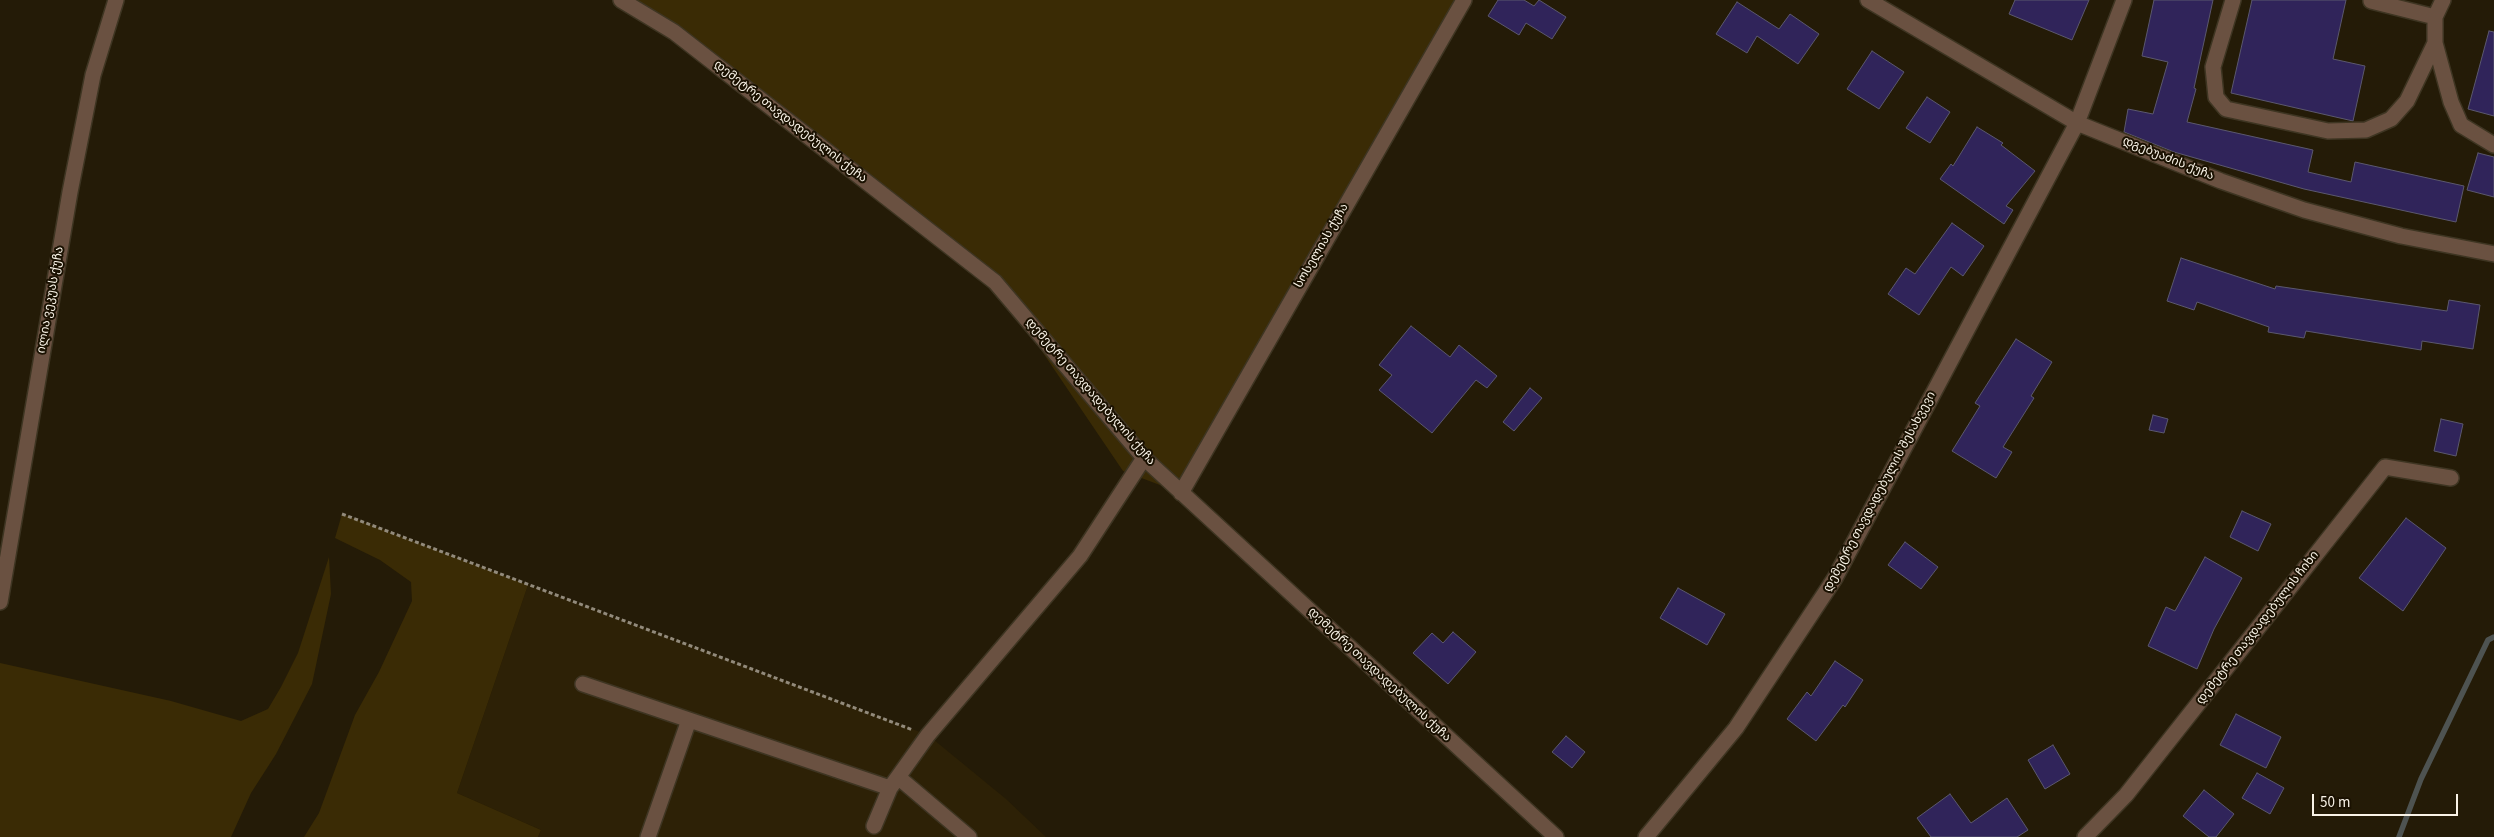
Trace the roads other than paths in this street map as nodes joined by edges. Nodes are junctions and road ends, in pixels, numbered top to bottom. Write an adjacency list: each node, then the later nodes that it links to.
1 (116, 0): 17 (street, ილია ვეკუას ქუჩა)
2 (621, 0): 14 (street, დემეტრე თავდადებულის ქუჩა)
3 (1464, 0): 16 (street, სოსელიას ქუჩა)
4 (1868, 0): 11 (street, დგებუაძის ქუჩა)
5 (2124, 0): 11 (street, დემეტრე თავდადებულის შესახვევი)
6 (2233, 0): 10 (street)
7 (2443, 0): 9 (street)
8 (2371, 1): 9 (street)
9 (2435, 17): 10 (street)
10 (2435, 43): 12 (street)
11 (2077, 123): 13 (street, დგებუაძის ქუჩა); 25 (street, დემეტრე თავდადებულის შესახვევი)
12 (2494, 145)
13 (2494, 254)
14 (1144, 458): 16 (street, დემეტრე თავდადებულის ქუჩა); 20 (street)
15 (2451, 478): 26 (street, დემეტრე თავდადებულის ჩიხი)
16 (1181, 493): 24 (street, დემეტრე თავდადებულის ქუჩა)
17 (0, 602)
18 (583, 684): 19 (street)
19 (689, 720): 20 (street); 22 (street)
20 (894, 782): 21 (street); 23 (street)
21 (874, 826)
22 (648, 837)
23 (969, 837)
24 (1556, 837)
25 (1646, 837)
26 (2085, 837)

